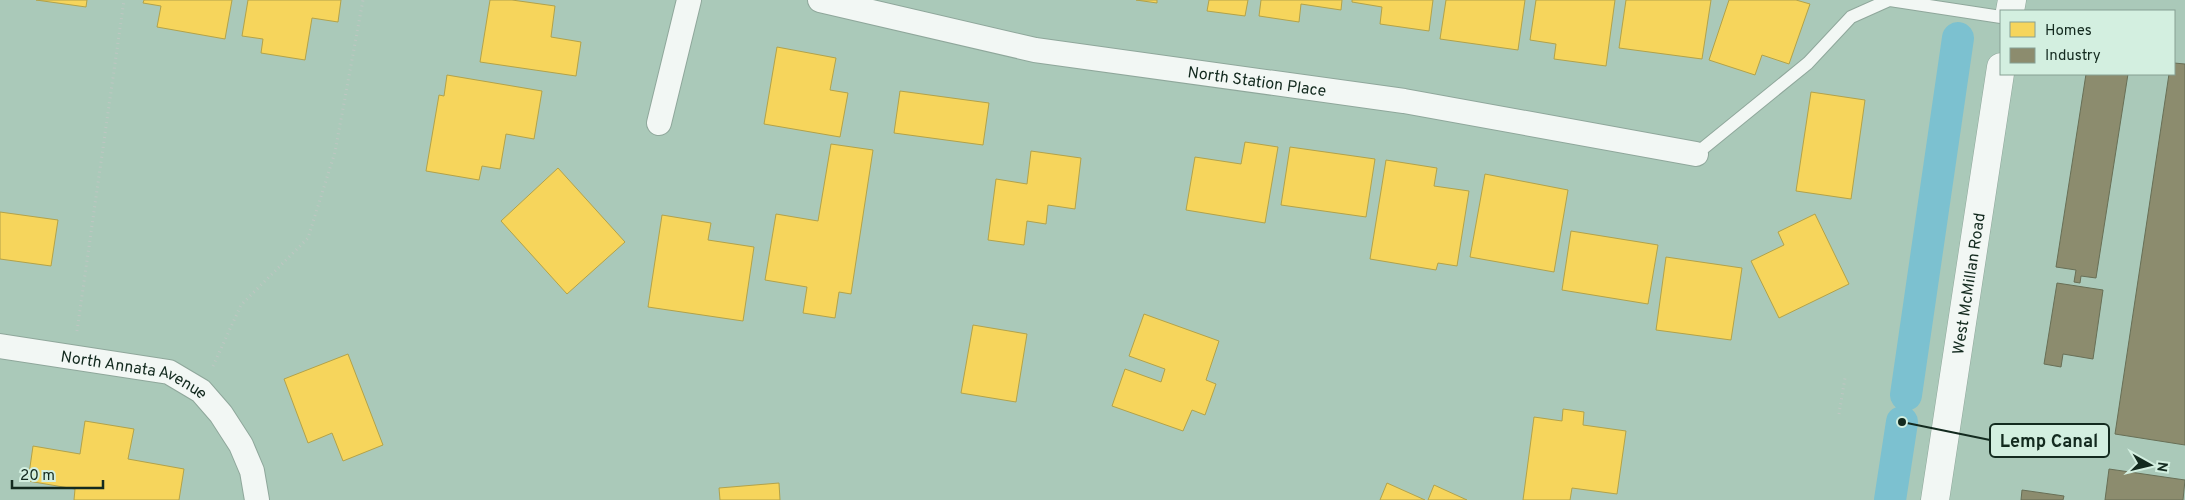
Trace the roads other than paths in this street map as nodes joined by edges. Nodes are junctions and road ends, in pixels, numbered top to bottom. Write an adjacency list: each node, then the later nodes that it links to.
1 (689, 0): 6 (street)
2 (820, 0): 7 (street, North Station Place)
3 (1889, 0): 4 (lane); 7 (lane)
4 (2000, 17)
5 (2000, 74): 10 (main road, West McMillan Road)
6 (659, 123)
7 (1696, 154)
8 (0, 346): 9 (street, North Annata Avenue)
9 (256, 500)
10 (1935, 500)

